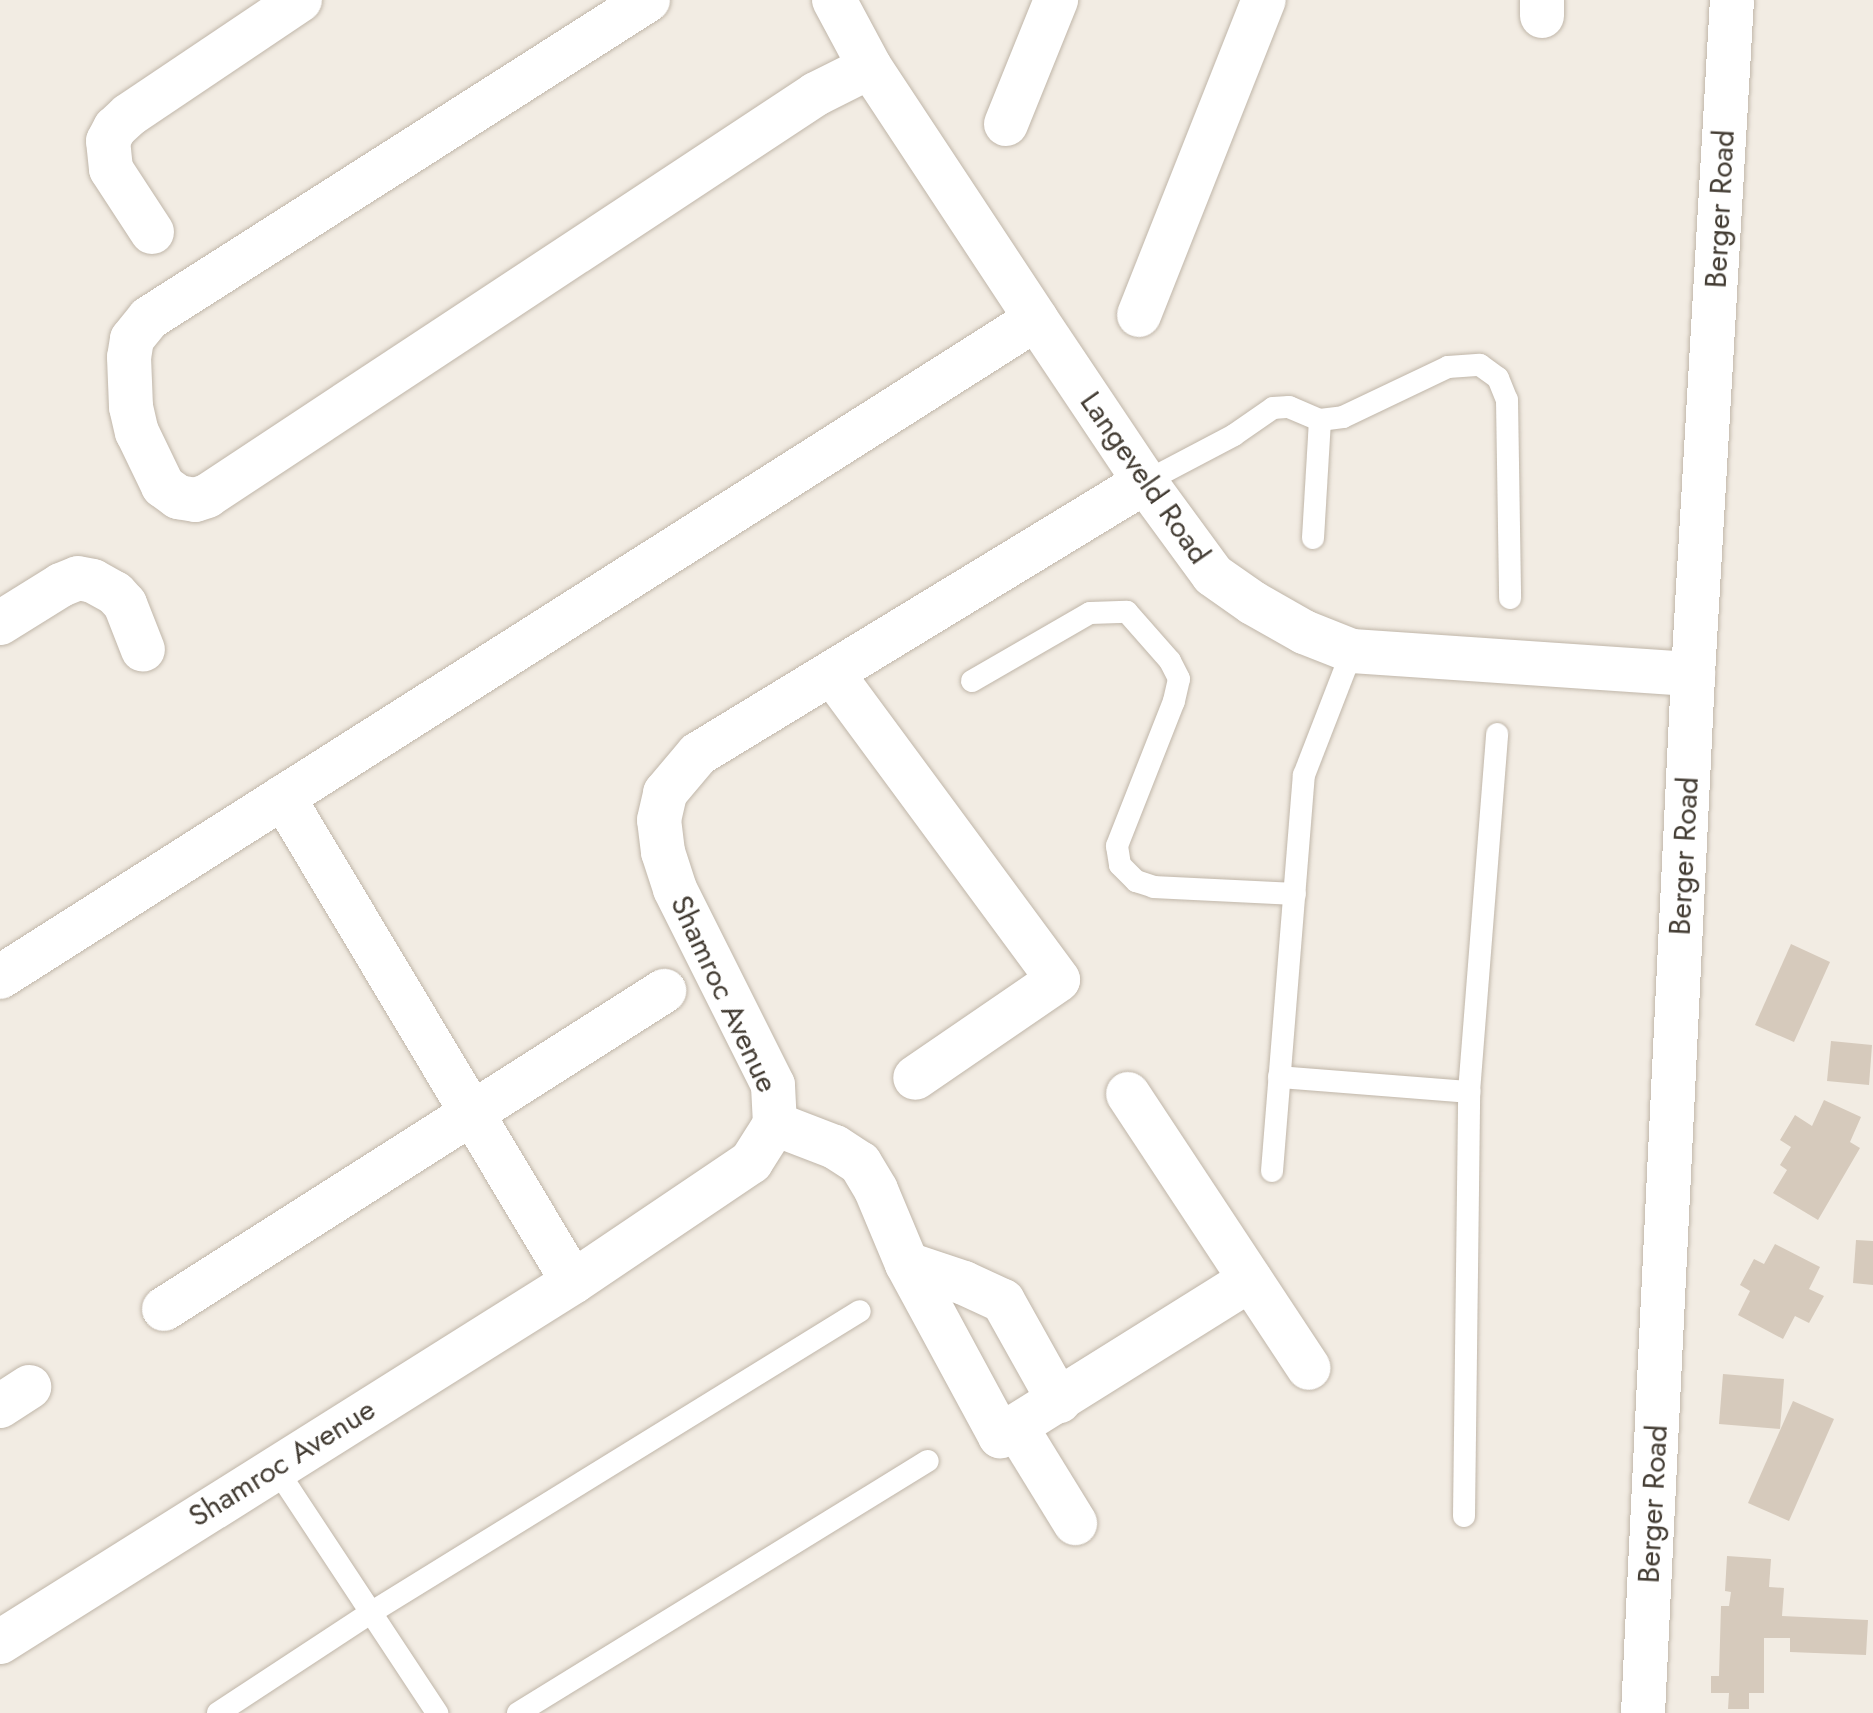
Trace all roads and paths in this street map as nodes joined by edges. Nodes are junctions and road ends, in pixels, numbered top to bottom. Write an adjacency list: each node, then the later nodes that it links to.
1 (300, 0): 9 (street)
2 (648, 0): 7 (street)
3 (834, 0): 7 (street, Langeveld Road)
4 (1056, 0): 8 (street)
5 (1264, 0): 10 (street)
6 (1732, 0): 20 (street, Berger Road)
7 (870, 67): 11 (street, Langeveld Road)
8 (1006, 124)
9 (152, 232)
10 (1139, 315)
11 (1036, 319): 13 (street, Langeveld Road); 23 (street)
12 (1320, 420): 13 (lane); 14 (lane); 15 (lane)
13 (1145, 482): 18 (street, Langeveld Road); 19 (street, Shamroc Avenue)
14 (1313, 538)
15 (1510, 598)
16 (0, 623): 17 (street)
17 (143, 650)
18 (1352, 651): 20 (street, Langeveld Road); 24 (lane)
19 (832, 673): 28 (street); 32 (street, Shamroc Avenue)
20 (1693, 674): 51 (street, Berger Road)
21 (972, 681): 24 (lane)
22 (1497, 734): 29 (lane)
23 (283, 797): 25 (street); 31 (street)
24 (1295, 894): 27 (lane)
25 (0, 977)
26 (664, 991): 31 (street)
27 (1279, 1077): 29 (lane); 33 (lane)
28 (915, 1078)
29 (1469, 1092): 44 (lane)
30 (1128, 1094): 35 (street)
31 (470, 1114): 36 (street); 37 (street)
32 (775, 1124): 34 (street); 36 (street, Shamroc Avenue)
33 (1272, 1171)
34 (907, 1264): 40 (street); 41 (street)
35 (1250, 1280): 39 (street); 40 (street)
36 (573, 1282): 43 (street, Shamroc Avenue)
37 (164, 1309)
38 (860, 1311): 46 (lane)
39 (1309, 1368)
40 (1059, 1401): 41 (street)
41 (1008, 1432): 45 (street)
42 (928, 1461): 50 (lane)
43 (275, 1467): 46 (lane); 47 (street, Shamroc Avenue)
44 (1464, 1516)
45 (1075, 1523)
46 (372, 1612): 48 (lane); 49 (lane)
47 (0, 1642)
48 (218, 1713)
49 (437, 1713)
50 (518, 1713)
51 (1643, 1713)

